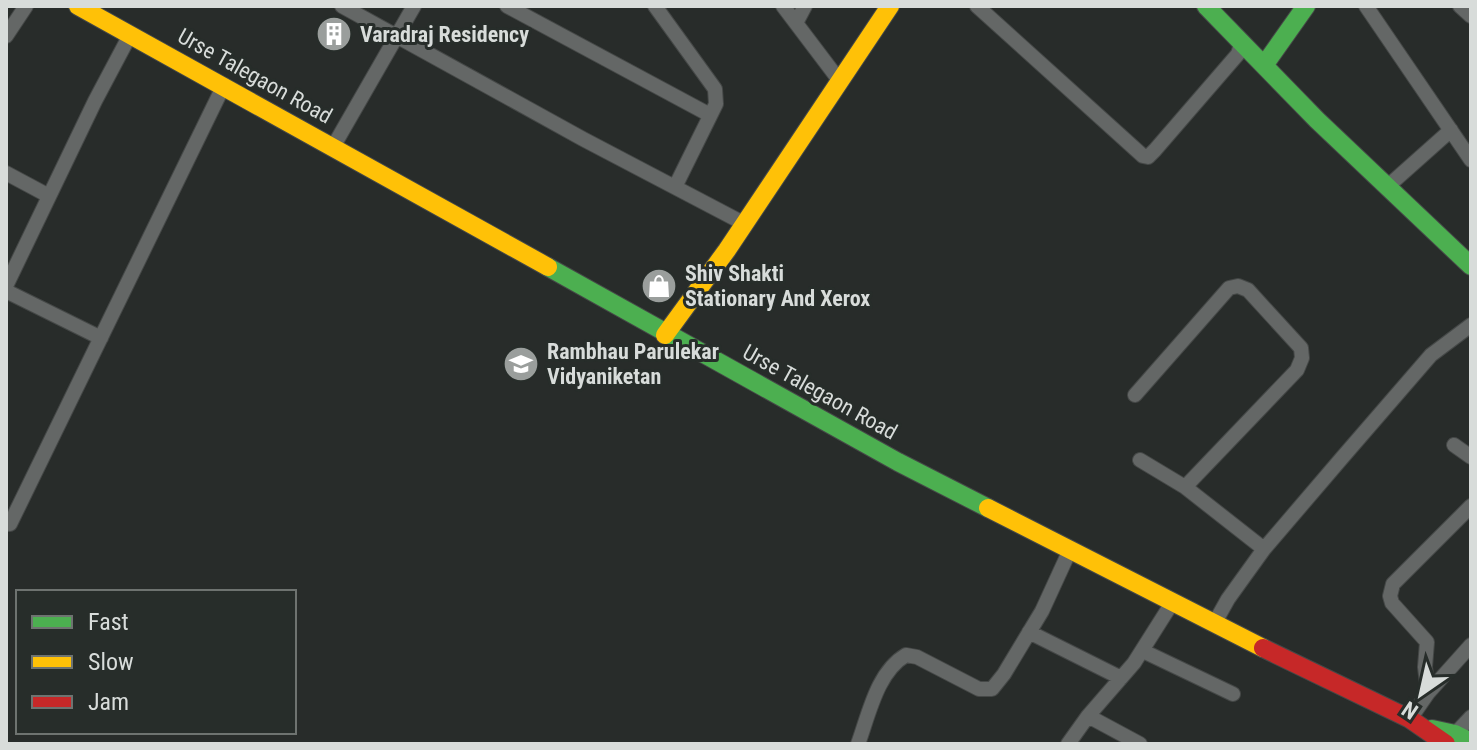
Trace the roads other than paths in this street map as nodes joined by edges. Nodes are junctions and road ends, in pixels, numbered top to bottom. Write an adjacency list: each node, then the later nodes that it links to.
1 (26, 6): 18 (street)
2 (78, 6): 17 (main road, Urse Talegaon Road)
3 (342, 6): 19 (street)
4 (414, 6): 19 (street)
5 (507, 6): 24 (street)
6 (655, 6): 24 (street)
7 (783, 6): 16 (street)
8 (805, 6): 16 (street)
9 (890, 6): 22 (main road)
10 (977, 6): 20 (street)
11 (1206, 6): 20 (main road)
12 (1306, 6): 21 (main road)
13 (1366, 6): 25 (street)
14 (1460, 6): 15 (street)
15 (1471, 16)
16 (796, 23): 22 (street)
17 (130, 35): 23 (main road, Urse Talegaon Road); 31 (street)
18 (6, 36)
19 (397, 36): 26 (street); 29 (street)
20 (1242, 41): 21 (main road)
21 (1265, 64): 30 (main road)
22 (839, 80): 32 (main road)
23 (224, 85): 26 (main road, Urse Talegaon Road); 37 (street)
24 (710, 115): 29 (street)
25 (1451, 130): 27 (street); 30 (street)
26 (333, 147): 36 (main road, Urse Talegaon Road)
27 (1471, 160)
28 (6, 173): 31 (street)
29 (675, 187): 32 (street)
30 (1387, 187): 33 (main road)
31 (49, 196): 34 (street)
32 (745, 224): 36 (main road)
33 (1471, 266)
34 (6, 289): 37 (street)
35 (1471, 325): 45 (street)
36 (665, 335): 46 (main road, Urse Talegaon Road)
37 (101, 338): 44 (street)
38 (1135, 395): 42 (street)
39 (1454, 445): 40 (street)
40 (1471, 457)
41 (1140, 460): 42 (street)
42 (1185, 487): 45 (street)
43 (1471, 506): 53 (street)
44 (10, 524)
45 (1264, 549): 48 (street)
46 (1070, 550): 47 (main road, Urse Talegaon Road); 49 (street)
47 (1172, 603): 48 (main road, Urse Talegaon Road); 51 (street)
48 (1214, 624): 57 (main road, Urse Talegaon Road)
49 (1029, 632): 52 (street); 59 (street)
50 (1471, 645): 53 (street)
51 (1143, 651): 52 (street); 54 (street)
52 (1121, 678): 55 (street)
53 (1428, 693): 57 (street)
54 (1233, 694)
55 (1088, 716): 60 (street); 61 (street)
56 (1471, 717): 58 (street)
57 (1418, 724): 58 (main road, Urse Talegaon Road)
58 (1457, 740)
59 (858, 744)
60 (1068, 744)
61 (1140, 744)

